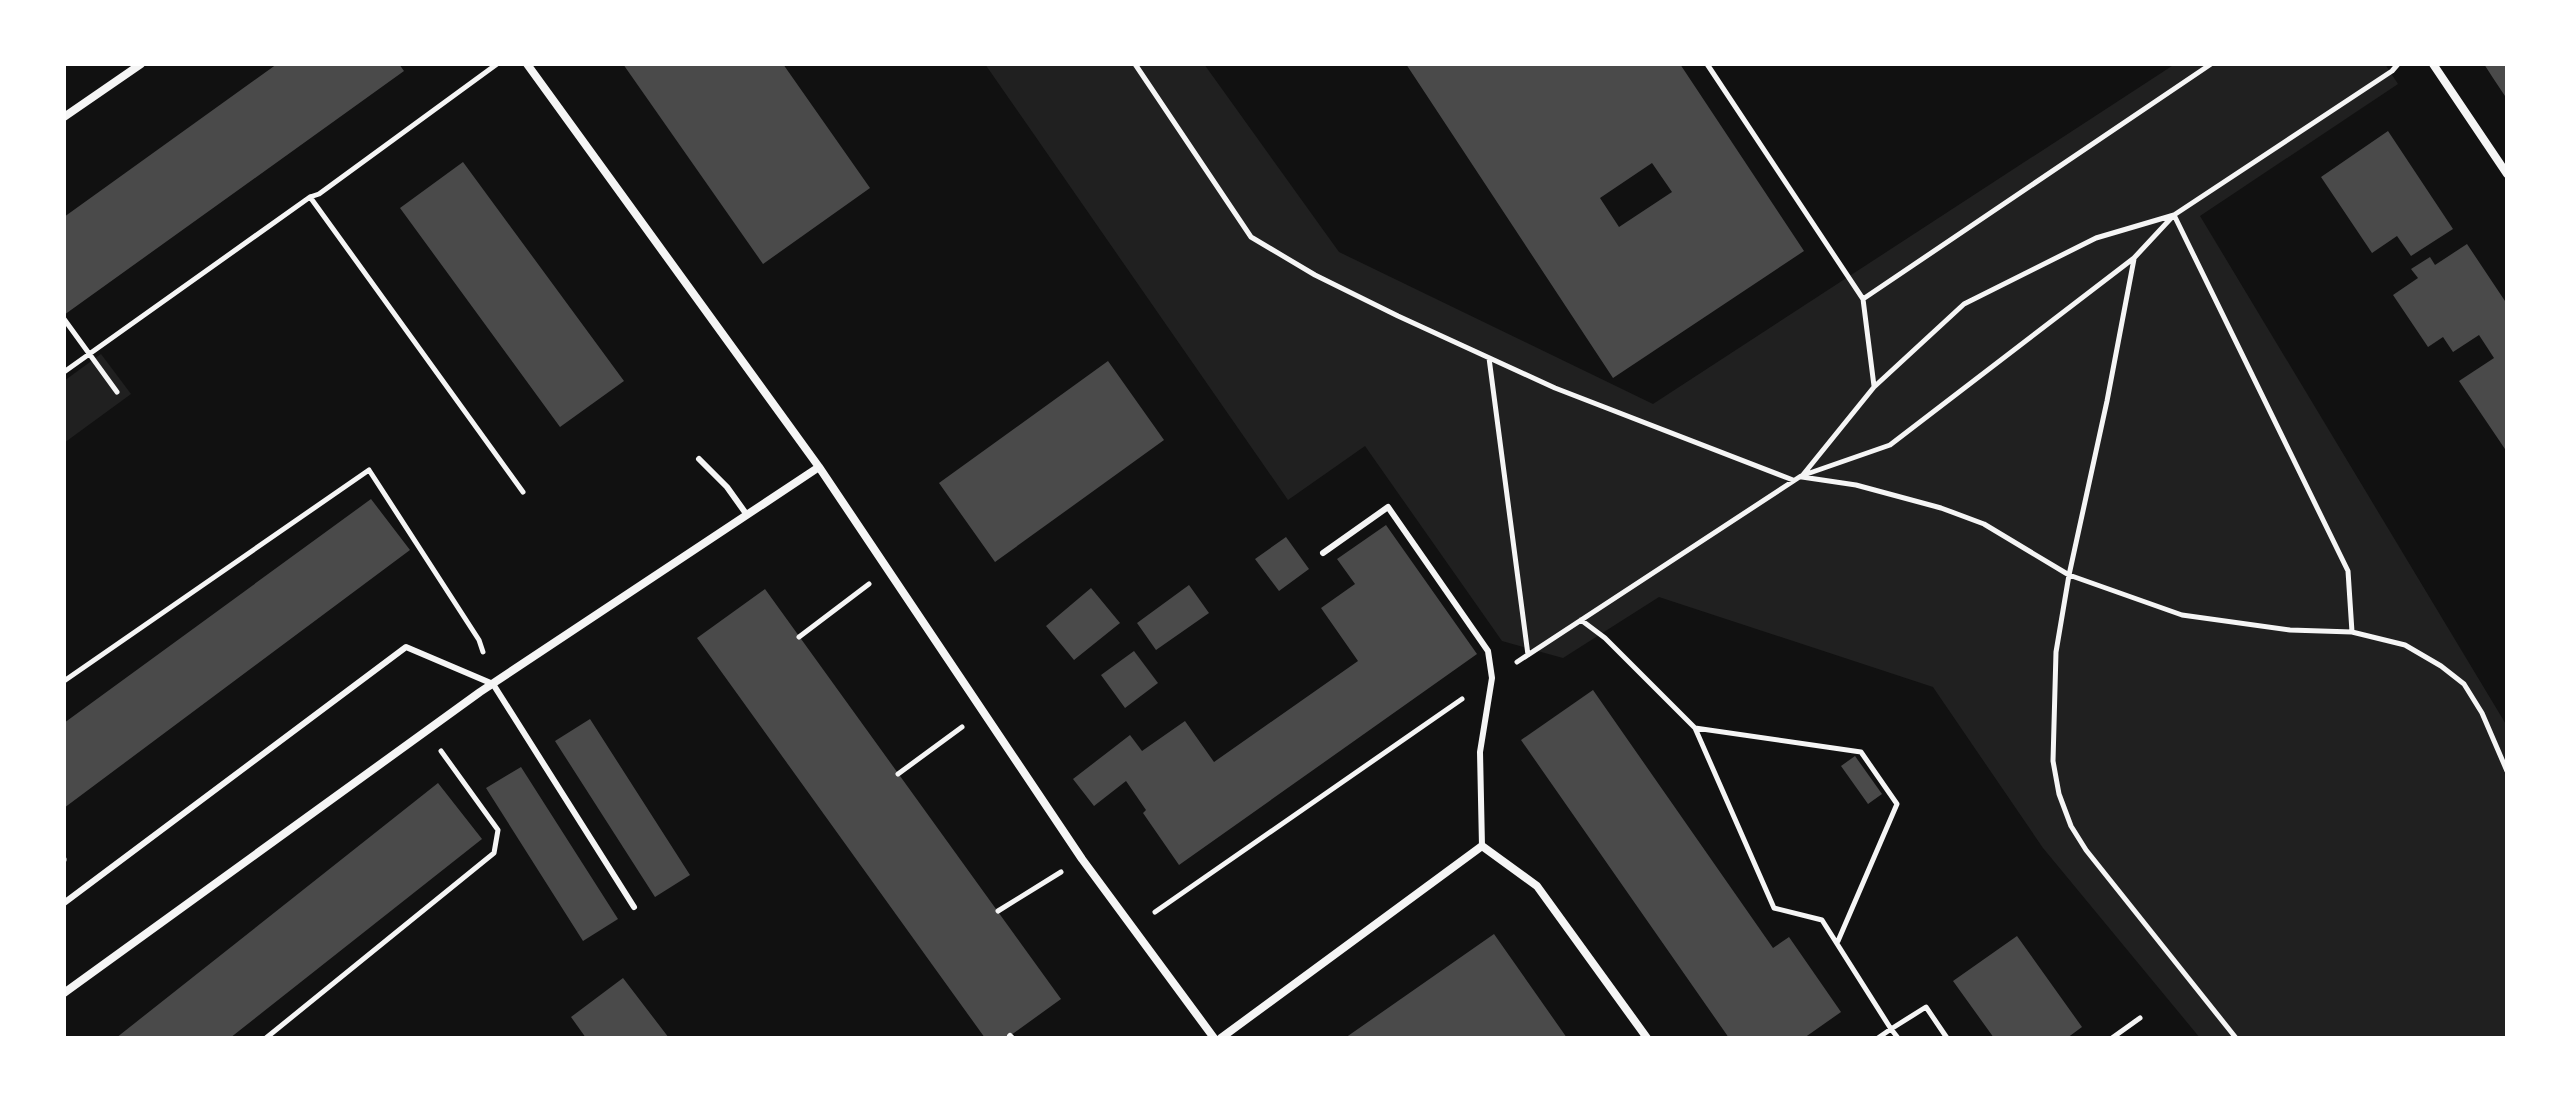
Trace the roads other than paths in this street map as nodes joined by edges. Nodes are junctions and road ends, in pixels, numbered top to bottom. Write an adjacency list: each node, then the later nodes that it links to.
1 (141, 64): 4 (street)
2 (527, 64): 7 (street)
3 (2433, 64): 5 (street)
4 (64, 117)
5 (2507, 174)
6 (699, 459): 8 (lane)
7 (819, 467): 8 (street); 15 (street)
8 (747, 515): 10 (street)
9 (1323, 553): 11 (lane)
10 (493, 684): 12 (lane); 13 (lane); 14 (street)
11 (1482, 846): 16 (street); 17 (street)
12 (64, 903)
13 (634, 907)
14 (64, 993)
15 (1214, 1038)
16 (1221, 1038)
17 (1647, 1038)

